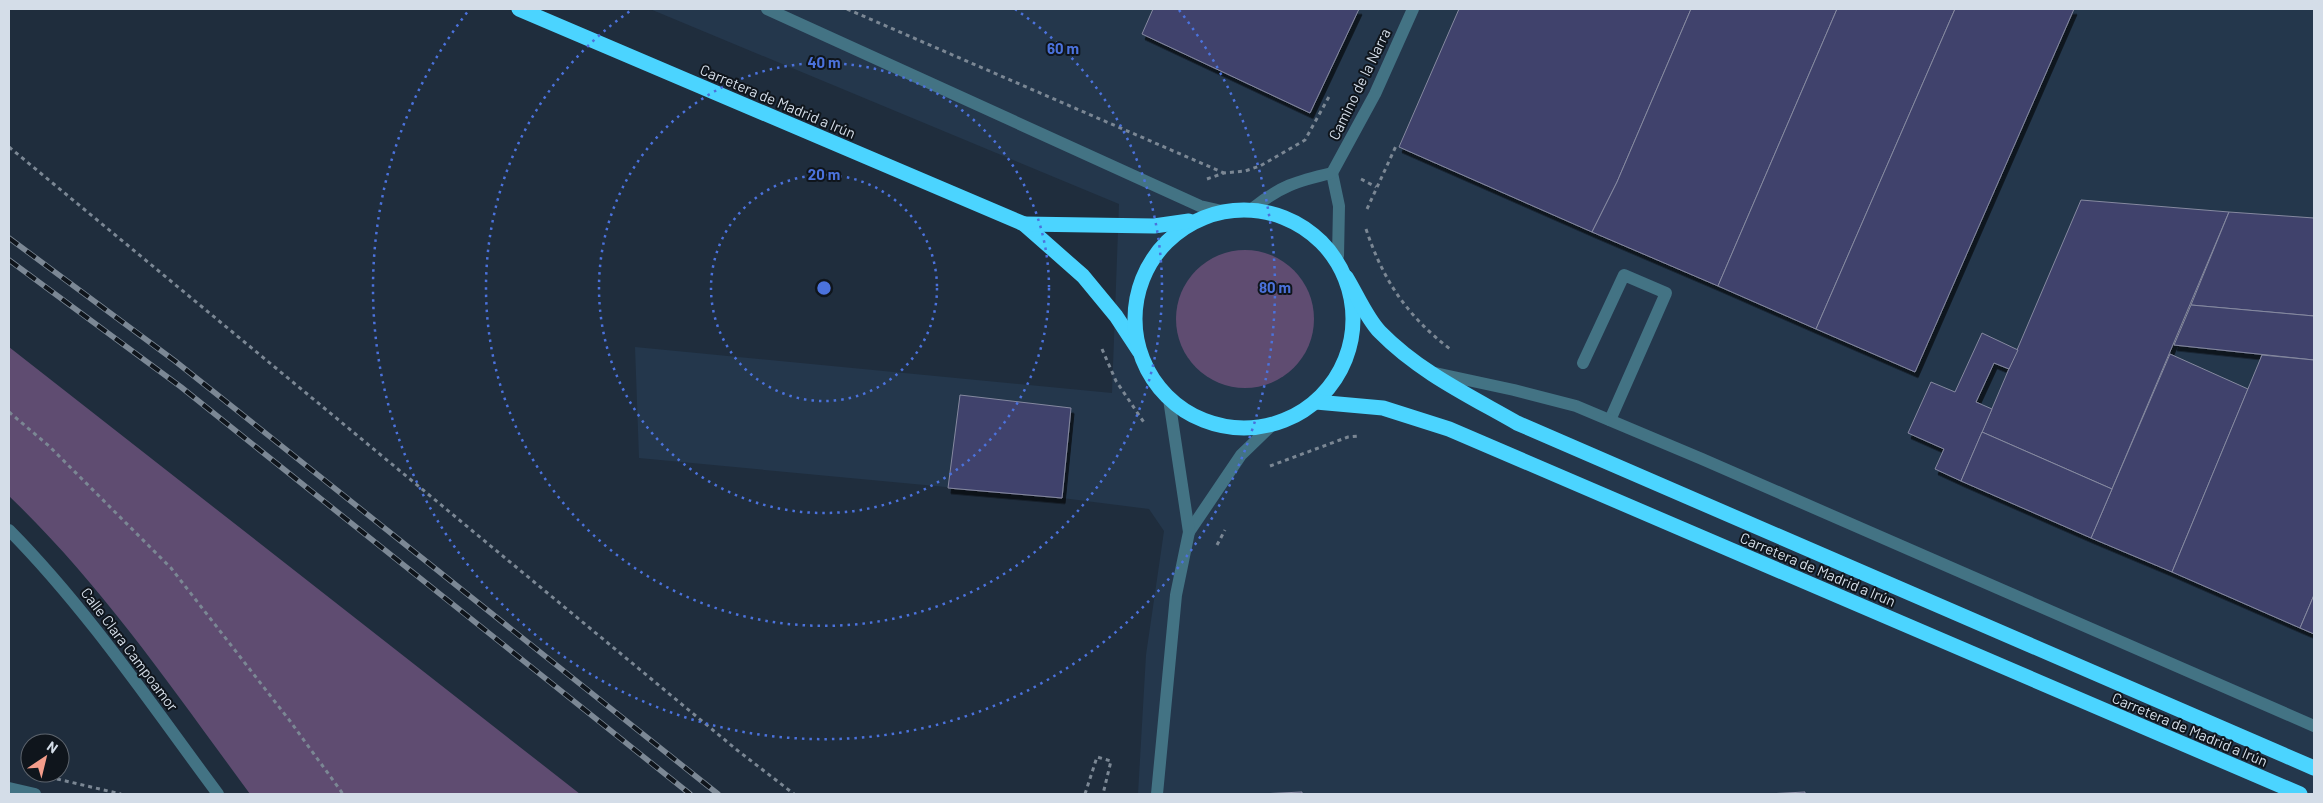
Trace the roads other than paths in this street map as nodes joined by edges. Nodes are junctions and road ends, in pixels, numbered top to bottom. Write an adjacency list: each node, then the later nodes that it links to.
1 (520, 9): 8 (highway, Carretera de Madrid a Irún)
2 (767, 9): 6 (street)
3 (1413, 9): 4 (street, Camino de la Narra)
4 (1332, 173): 5 (street); 9 (street)
5 (1252, 209): 6 (highway); 9 (highway)
6 (1222, 211): 7 (highway)
7 (1195, 220): 8 (highway, Carretera de Madrid a Irún); 11 (highway)
8 (1024, 224): 11 (highway, Carretera de Madrid a Irún)
9 (1338, 256): 10 (highway)
10 (1346, 277): 13 (highway, Carretera de Madrid a Irún); 15 (highway)
11 (1139, 351): 14 (highway)
12 (1583, 363): 16 (street)
13 (1428, 372): 16 (street, Carretera de Madrid a Irún); 21 (highway, Carretera de Madrid a Irún)
14 (1169, 399): 17 (highway); 19 (street)
15 (1316, 402): 17 (highway); 22 (highway, Carretera de Madrid a Irún)
16 (1610, 420): 20 (street, Carretera de Madrid a Irún)
17 (1272, 425): 19 (street)
18 (9, 530): 25 (street, Calle Clara Campoamor)
19 (1189, 532): 26 (street)
20 (2314, 726)
21 (2314, 768)
22 (2258, 777): 27 (highway); 28 (highway, Carretera de Madrid a Irún)
23 (9, 788): 24 (street)
24 (36, 794)
25 (218, 794)
26 (1157, 794)
27 (2292, 794)
28 (2300, 794)

